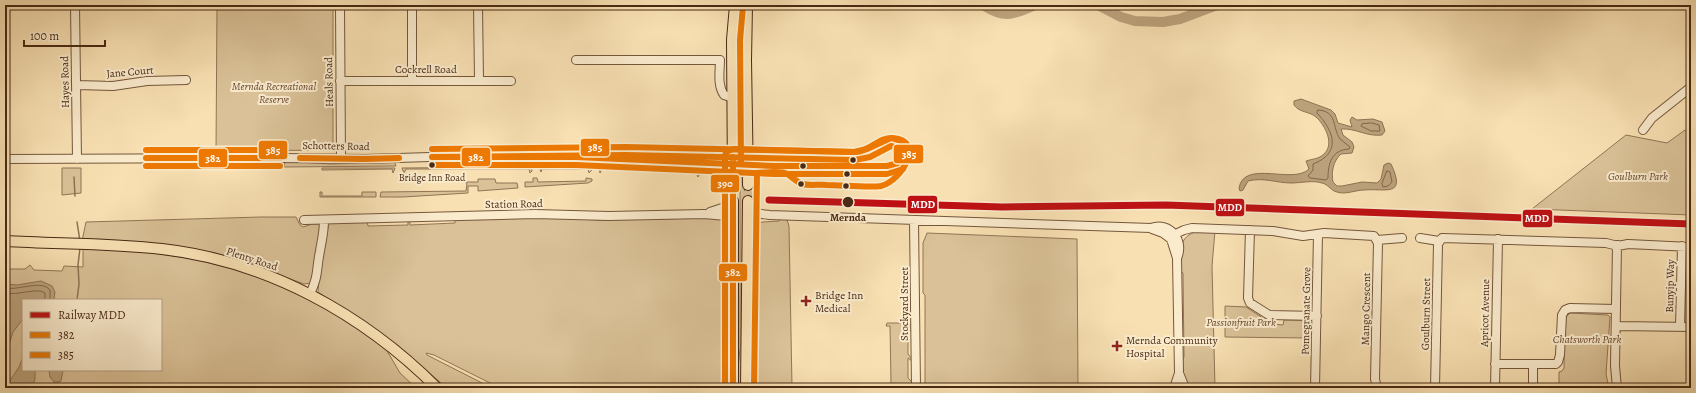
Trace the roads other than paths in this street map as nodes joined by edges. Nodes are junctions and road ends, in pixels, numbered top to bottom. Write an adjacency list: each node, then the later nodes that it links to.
1 (75, 5): 13 (street, Hayes Road)
2 (340, 5): 11 (street, Heals Road)
3 (412, 5): 9 (street)
4 (478, 5): 10 (street)
5 (735, 5): 15 (main road)
6 (746, 5): 21 (main road)
7 (576, 60): 15 (street)
8 (186, 80): 13 (street, Jane Court)
9 (412, 80): 10 (street, Cockrell Road); 11 (street, Cockrell Road)
10 (479, 80): 12 (street, Cockrell Road)
11 (340, 81): 19 (street, Heals Road)
12 (511, 81)
13 (77, 86): 18 (street, Hayes Road)
14 (1691, 87): 16 (street)
15 (733, 98): 20 (main road)
16 (1643, 130)
17 (5, 159): 18 (street, Schotters Road)
18 (77, 159): 19 (street, Schotters Road)
19 (341, 159): 20 (street, Schotters Road)
20 (733, 161): 21 (main road, Schotters Road); 22 (main road)
21 (749, 161): 23 (main road)
22 (733, 184)
23 (748, 184)
24 (732, 201): 26 (street, Station Road); 32 (main road)
25 (748, 201): 27 (street); 31 (main road)
26 (704, 214): 29 (street, Station Road); 32 (street, Station Road)
27 (770, 216): 30 (street); 31 (street)
28 (304, 220): 29 (street, Station Road)
29 (324, 220): 47 (street)
30 (914, 220): 35 (street); 61 (street, Stockyard Street)
31 (747, 224): 60 (main road)
32 (733, 230): 59 (main road)
33 (1250, 230): 34 (street); 35 (street); 49 (street)
34 (1318, 234): 39 (street); 49 (street, Pomegranate Grove)
35 (1174, 238): 55 (street)
36 (1402, 238): 39 (street)
37 (1420, 238): 40 (street)
38 (1498, 239): 40 (street); 45 (street); 53 (street, Apricot Avenue)
39 (1377, 240): 56 (street, Mango Crescent)
40 (1439, 241): 67 (street, Goulburn Street)
41 (5, 242): 42 (main road, Plenty Road)
42 (42, 243): 43 (main road, Plenty Road); 47 (main road, Plenty Road)
43 (5, 245)
44 (1682, 246): 45 (street); 46 (street); 51 (street, Bunyip Way)
45 (1617, 247): 48 (street)
46 (1691, 247)
47 (310, 294): 58 (main road, Plenty Road)
48 (1616, 309): 50 (street); 54 (street)
49 (1316, 316): 64 (street, Pomegranate Grove)
50 (1616, 326): 51 (street); 57 (street)
51 (1680, 327): 52 (street)
52 (1691, 327)
53 (1495, 364): 54 (street); 68 (street, Apricot Avenue)
54 (1533, 365): 69 (street)
55 (1179, 373): 62 (street); 63 (street)
56 (1375, 379): 65 (street, Mango Crescent); 66 (street, Mango Crescent)
57 (1616, 387)
58 (438, 388)
59 (733, 388)
60 (746, 388)
61 (916, 388)
62 (1175, 388): 63 (street)
63 (1185, 388)
64 (1316, 388)
65 (1373, 388)
66 (1377, 388)
67 (1435, 388)
68 (1495, 388)
69 (1533, 388)

